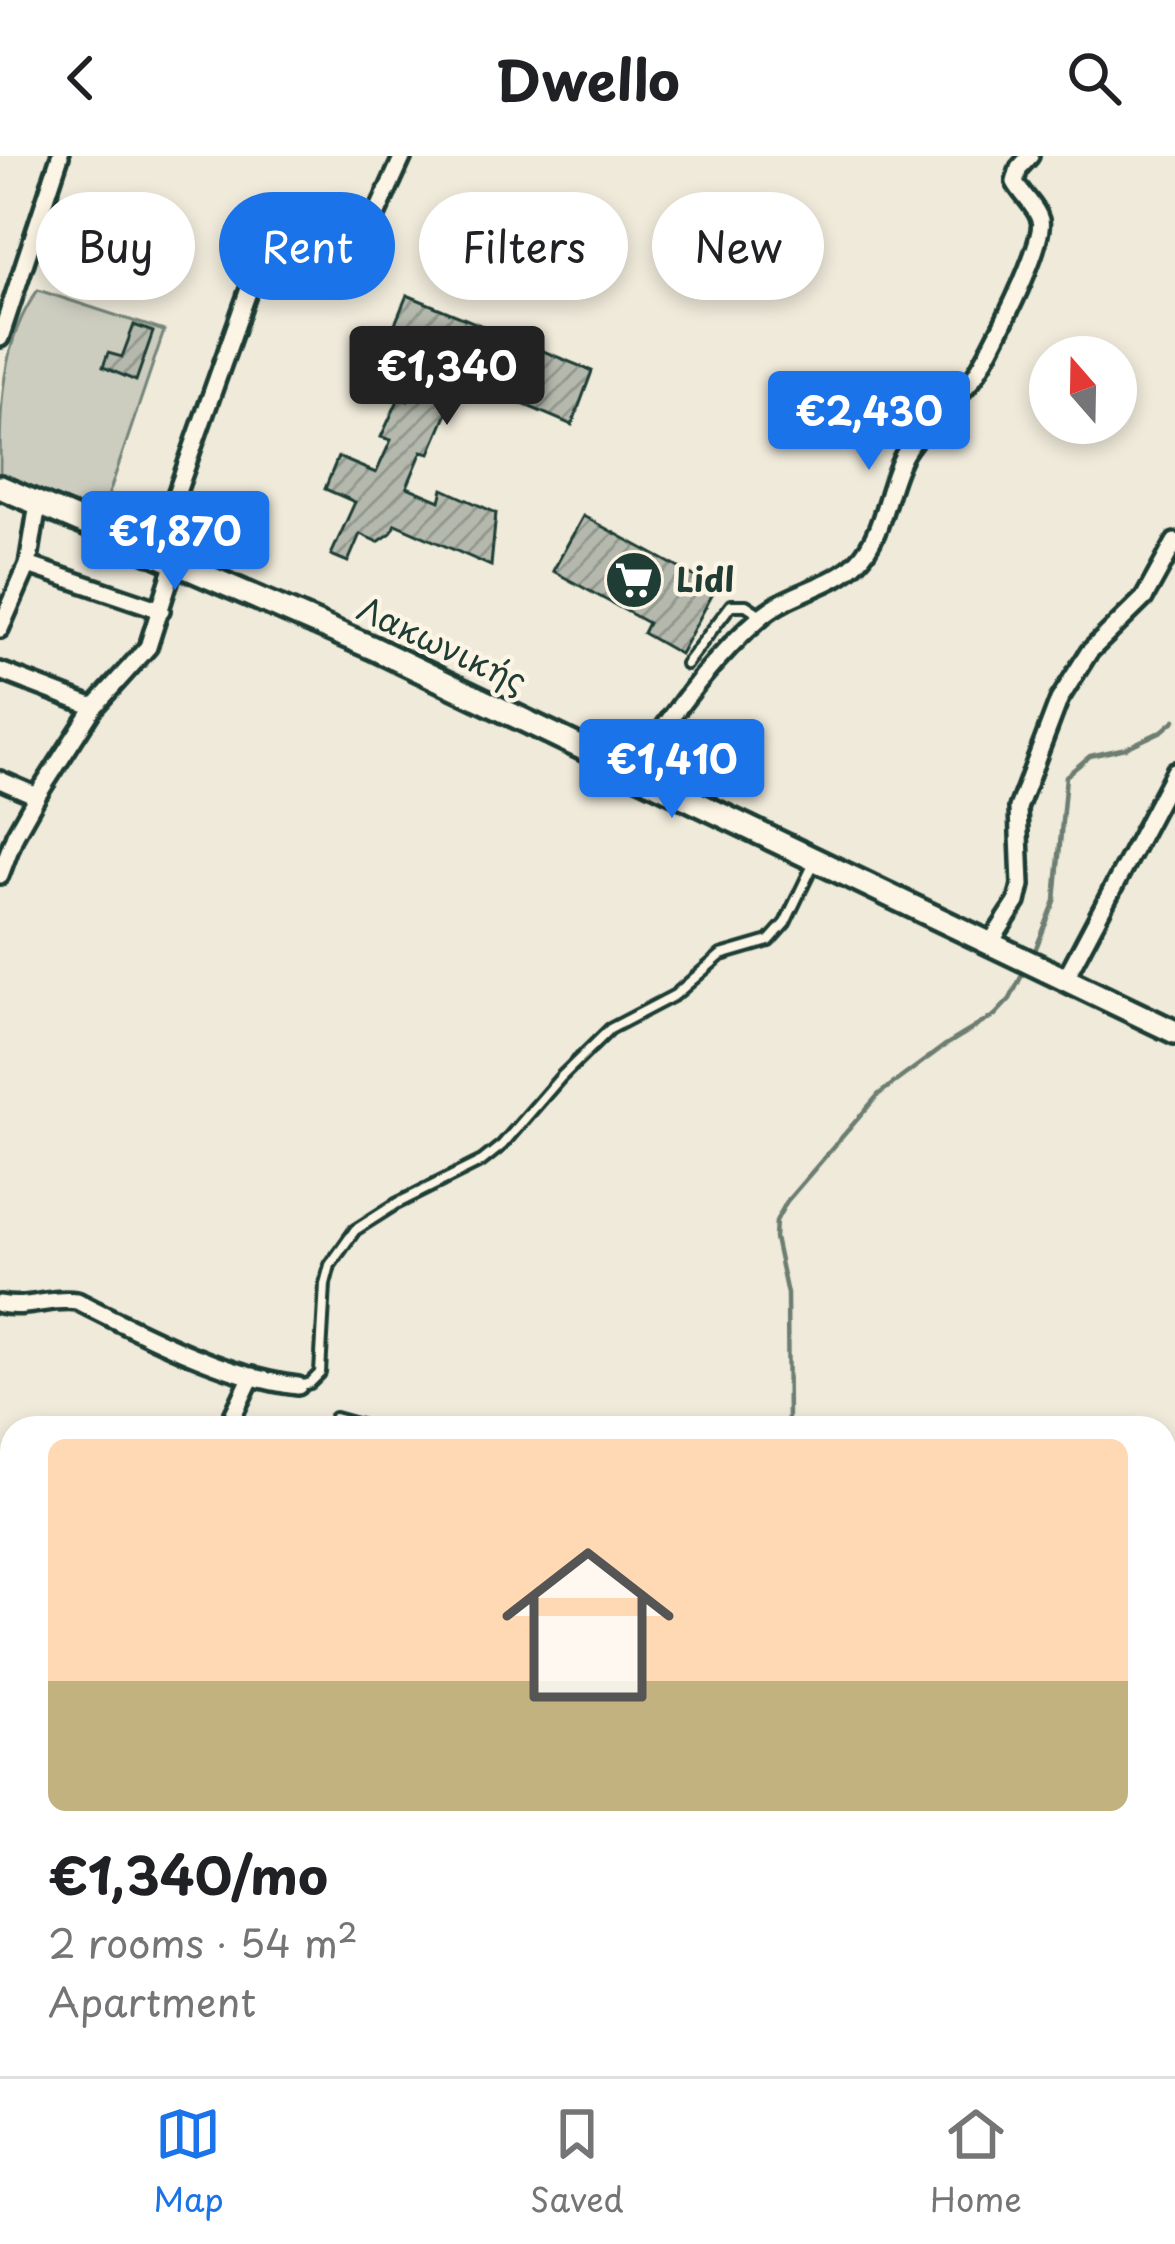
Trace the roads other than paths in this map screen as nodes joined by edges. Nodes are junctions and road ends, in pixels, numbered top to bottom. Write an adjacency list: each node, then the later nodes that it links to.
1 (60, 156): 4 (street)
2 (403, 156): 8 (street)
3 (1030, 156): 12 (street)
4 (0, 338)
5 (0, 487): 6 (main road, Λακωνικής)
6 (38, 504): 8 (main road, Λακωνικής); 9 (street)
7 (1175, 542): 23 (street)
8 (165, 558): 11 (street); 17 (main road, Λακωνικής)
9 (28, 565): 10 (street); 11 (street)
10 (6, 598): 13 (street)
11 (161, 610): 16 (street)
12 (762, 616): 14 (lane); 17 (street)
13 (0, 629)
14 (686, 664)
15 (0, 671): 16 (street)
16 (94, 706): 20 (street)
17 (635, 770): 21 (main road, Λακωνικής)
18 (1175, 771): 24 (street)
19 (0, 780): 20 (street)
20 (37, 796): 22 (street)
21 (816, 860): 23 (main road, Λακωνικής); 28 (lane)
22 (0, 875)
23 (992, 946): 24 (main road, Λακωνικής)
24 (1064, 981): 25 (main road, Λακωνικής)
25 (1175, 1032)
26 (0, 1304): 27 (street)
27 (252, 1376): 28 (street); 29 (street)
28 (298, 1386)
29 (232, 1416)

